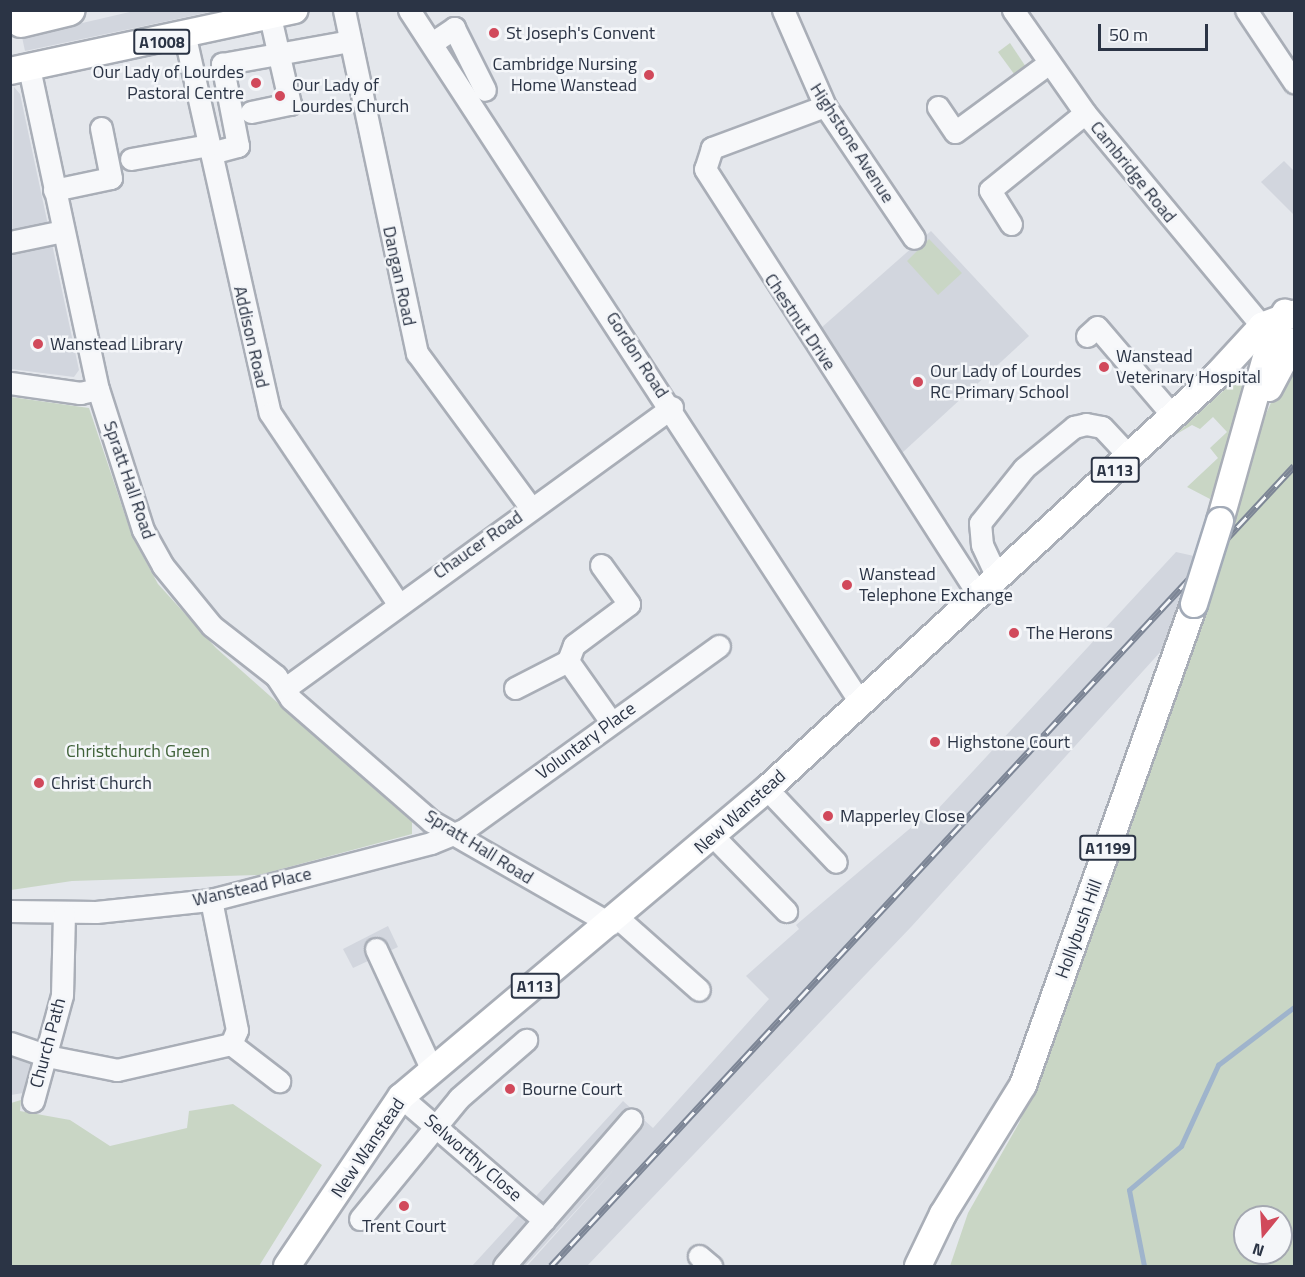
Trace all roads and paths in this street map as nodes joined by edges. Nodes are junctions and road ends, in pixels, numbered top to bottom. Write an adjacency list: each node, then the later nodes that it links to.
1 (70, 10): 10 (highway)
2 (295, 10): 8 (main road, A1008)
3 (344, 10): 12 (street, Dangan Road)
4 (409, 10): 13 (street, Gordon Road)
5 (783, 10): 19 (street, Highstone Avenue)
6 (1012, 10): 15 (street, Cambridge Road)
7 (1246, 10): 17 (street)
8 (270, 17): 11 (main road, A1008); 14 (street)
9 (454, 19): 13 (street); 18 (street)
10 (21, 22)
11 (185, 37): 16 (main road, A1008); 24 (street, Addison Road)
12 (350, 41): 14 (street); 39 (street, Dangan Road)
13 (432, 43): 36 (street, Gordon Road)
14 (276, 53): 21 (street); 24 (street)
15 (1049, 63): 20 (street); 22 (street, Cambridge Road)
16 (20, 70): 26 (street, Spratt Hall Road)
17 (1294, 82)
18 (485, 90)
19 (825, 106): 29 (street, Highstone Avenue); 42 (street, Chestnut Drive)
20 (938, 107)
21 (251, 112)
22 (1085, 113): 27 (street); 32 (street, Cambridge Road)
23 (101, 128): 26 (street)
24 (210, 149): 25 (street); 43 (street, Addison Road)
25 (131, 159)
26 (54, 190): 28 (street, Spratt Hall Road)
27 (1011, 224)
28 (63, 231): 30 (street); 35 (street, Spratt Hall Road)
29 (914, 238)
30 (10, 242)
31 (1294, 296): 32 (main road, Hollybush Hill / A113)
32 (1281, 328): 37 (main road, New Wanstead / A113); 77 (main road, Hollybush Hill / A1199, bridge)
33 (1087, 336): 37 (street)
34 (10, 383): 35 (street)
35 (98, 389): 46 (street, Spratt Hall Road)
36 (672, 407): 39 (street, Chaucer Road); 48 (street, Gordon Road)
37 (1173, 416): 38 (main road, New Wanstead / A113)
38 (1130, 457): 41 (main road, New Wanstead / A113); 41 (street)
39 (531, 508): 43 (street, Chaucer Road)
40 (601, 565): 45 (street)
41 (997, 576): 42 (main road, New Wanstead / A113)
42 (978, 594): 48 (main road, New Wanstead / A113)
43 (398, 602): 46 (street, Chaucer Road)
44 (718, 646): 49 (street, Voluntary Place)
45 (568, 661): 47 (street); 49 (street)
46 (287, 687): 51 (street, Spratt Hall Road)
47 (515, 688)
48 (860, 702): 50 (main road, New Wanstead / A113)
49 (611, 722): 51 (street, Voluntary Place)
50 (767, 789): 52 (main road, New Wanstead / A113); 53 (street)
51 (453, 834): 54 (street, Wanstead Place); 58 (street, Spratt Hall Road)
52 (713, 836): 56 (street); 58 (main road, New Wanstead / A113)
53 (836, 862)
54 (211, 900): 57 (street, Wanstead Place); 63 (street)
55 (10, 911): 57 (street, Wanstead Place)
56 (786, 911)
57 (64, 913): 64 (street, Church Path)
58 (614, 921): 60 (street, Spratt Hall Road); 65 (main road, New Wanstead / A113)
59 (376, 949): 65 (street)
60 (699, 990)
61 (526, 1040): 70 (street)
62 (10, 1042): 64 (street)
63 (231, 1044): 64 (street); 66 (street)
64 (47, 1056): 68 (street, Church Path)
65 (432, 1070): 67 (main road, New Wanstead / A113)
66 (279, 1081)
67 (401, 1097): 70 (street, Selworthy Close); 71 (main road, New Wanstead / A113)
68 (33, 1101)
69 (632, 1120): 74 (street)
70 (437, 1126): 72 (street); 74 (street, Selworthy Close)
71 (348, 1178): 72 (street); 75 (main road, New Wanstead / A113)
72 (374, 1197): 73 (street)
73 (360, 1219)
74 (544, 1220): 76 (street)
75 (287, 1266)
76 (504, 1266)
77 (918, 1266)

